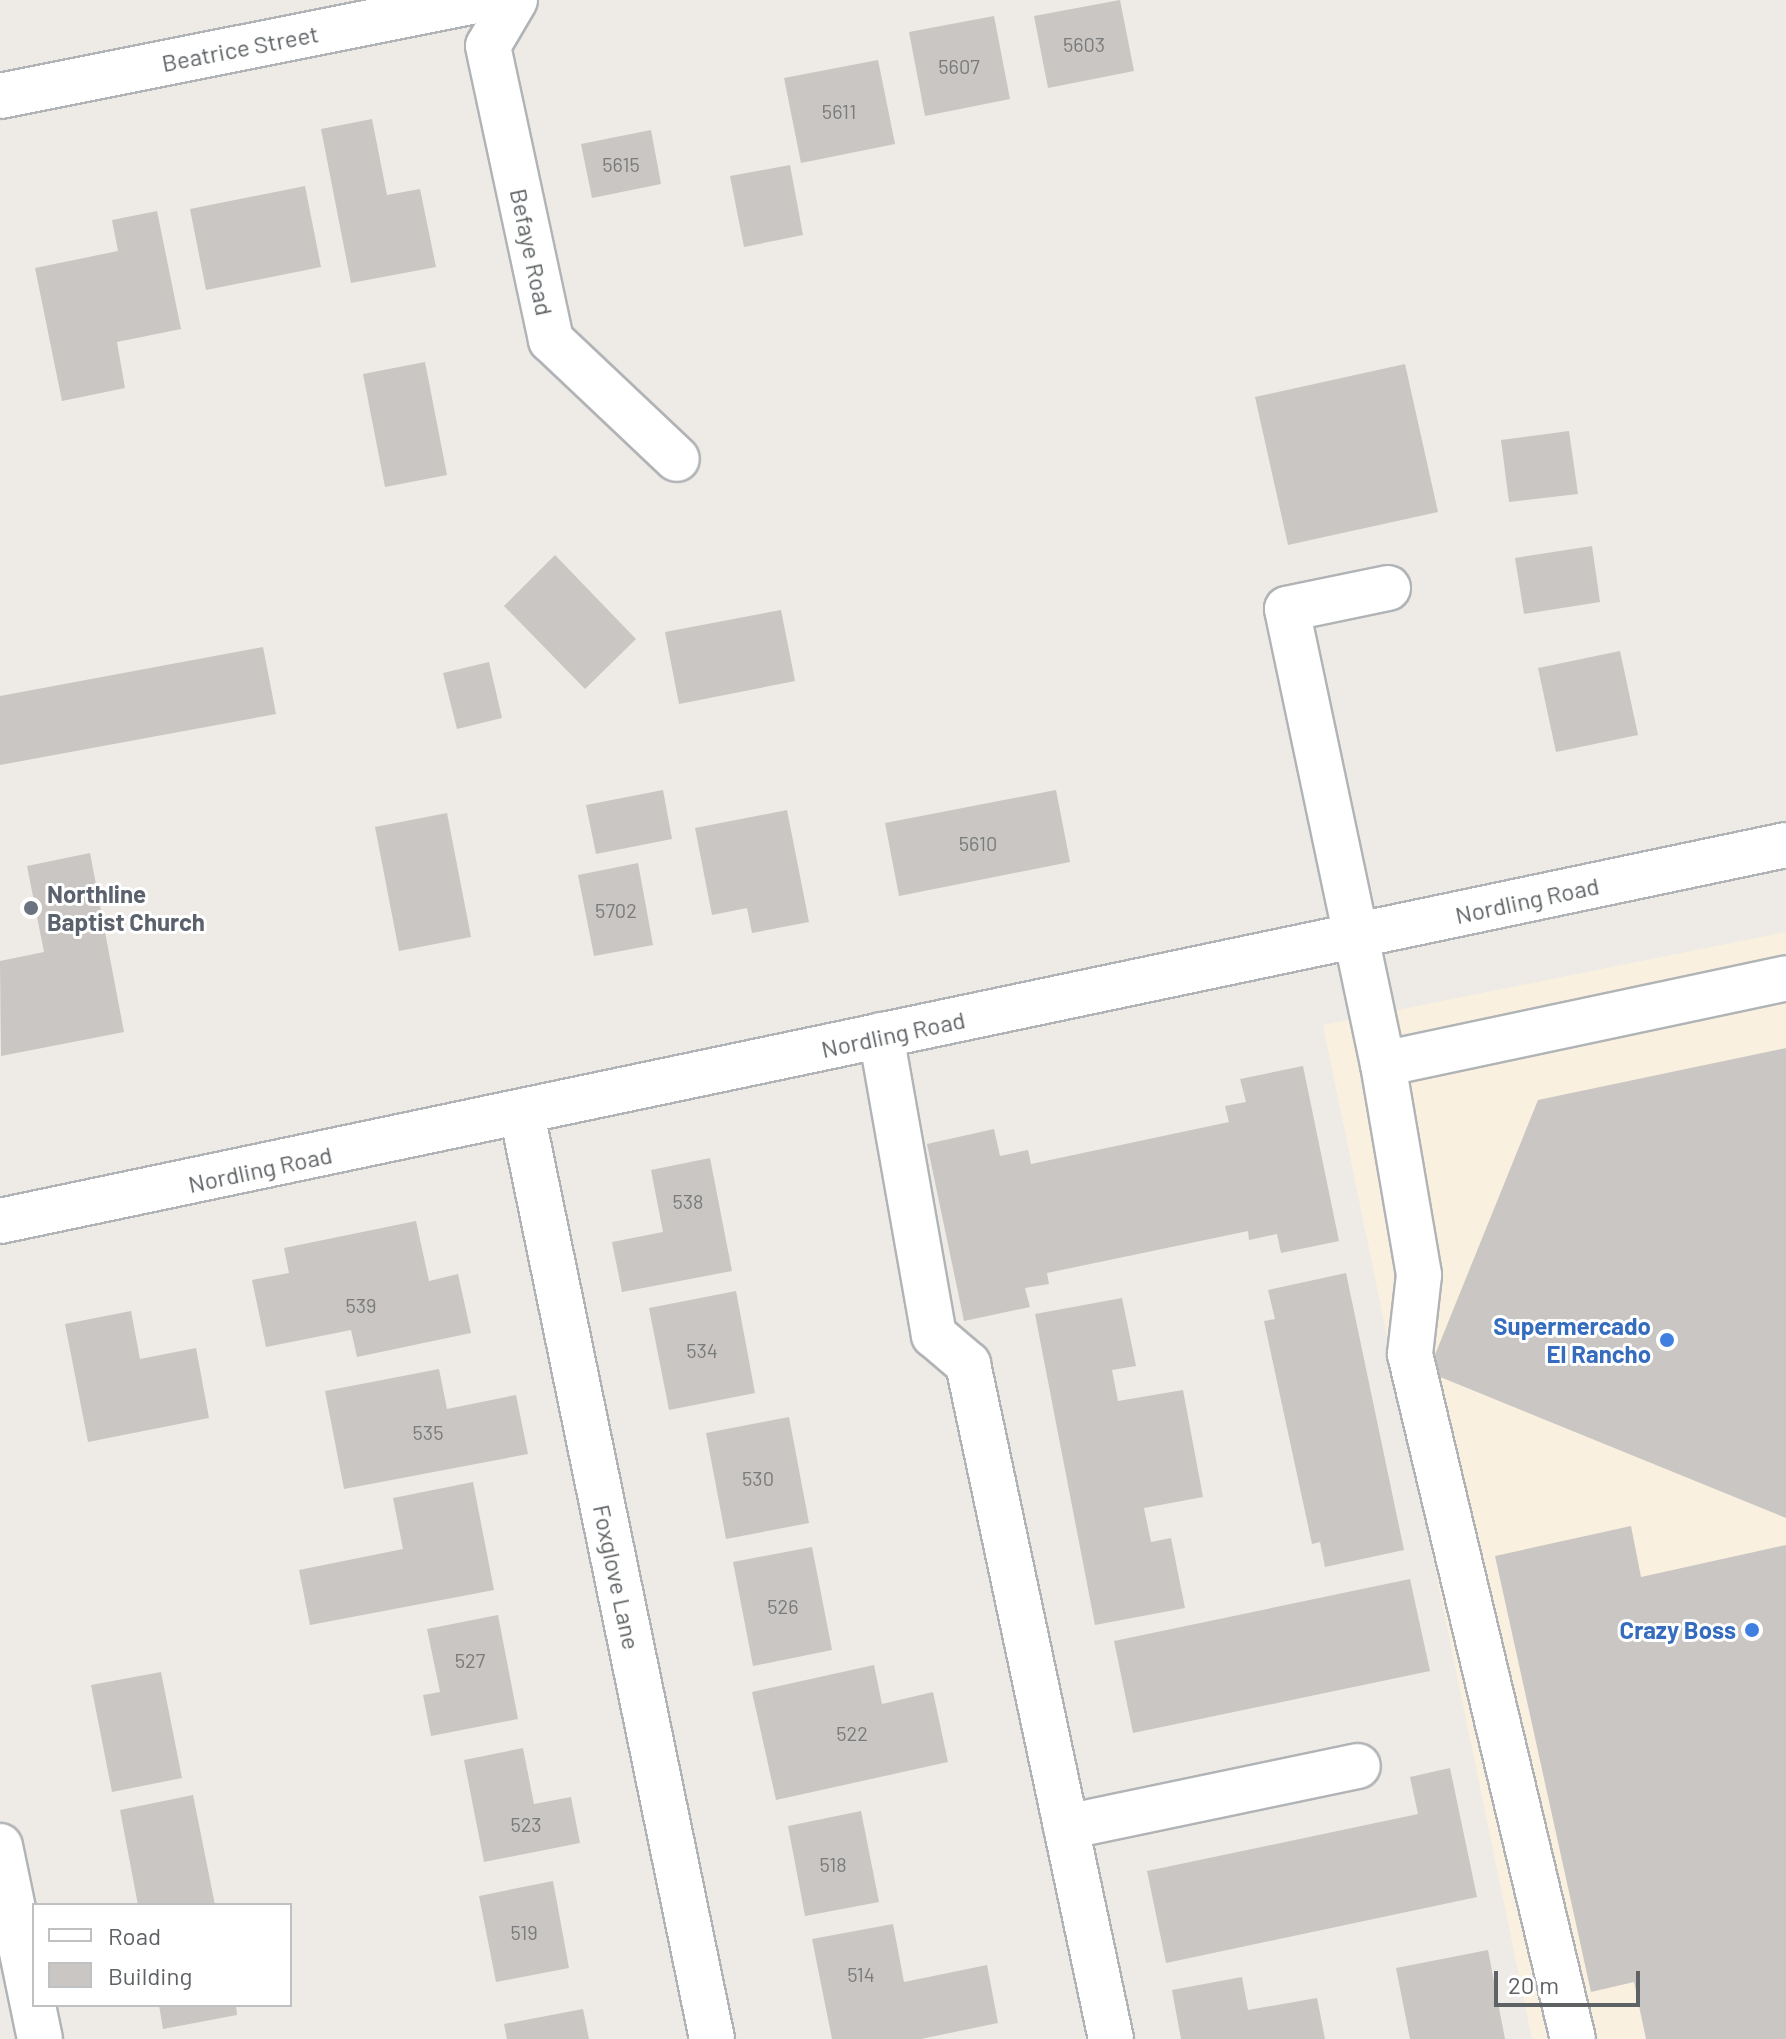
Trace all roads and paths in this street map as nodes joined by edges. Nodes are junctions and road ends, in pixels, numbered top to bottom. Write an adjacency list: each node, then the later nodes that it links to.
1 (481, 0): 3 (street, Beatrice Street)
2 (515, 0): 4 (street, Befaye Road)
3 (0, 96)
4 (677, 459)
5 (1388, 588): 7 (street)
6 (1786, 845): 7 (street, Nordling Road)
7 (1356, 937): 9 (street, Nordling Road); 10 (street)
8 (1786, 978): 10 (street)
9 (881, 1035): 11 (street, Nordling Road); 14 (street)
10 (1383, 1064): 21 (street)
11 (522, 1114): 12 (street, Nordling Road); 19 (street, Foxglove Lane)
12 (0, 1221)
13 (1358, 1766): 14 (street)
14 (1066, 1827): 20 (street)
15 (0, 1846): 16 (street)
16 (32, 2000)
17 (33, 2007): 18 (street)
18 (40, 2039)
19 (712, 2039)
20 (1111, 2039)
21 (1573, 2039)

